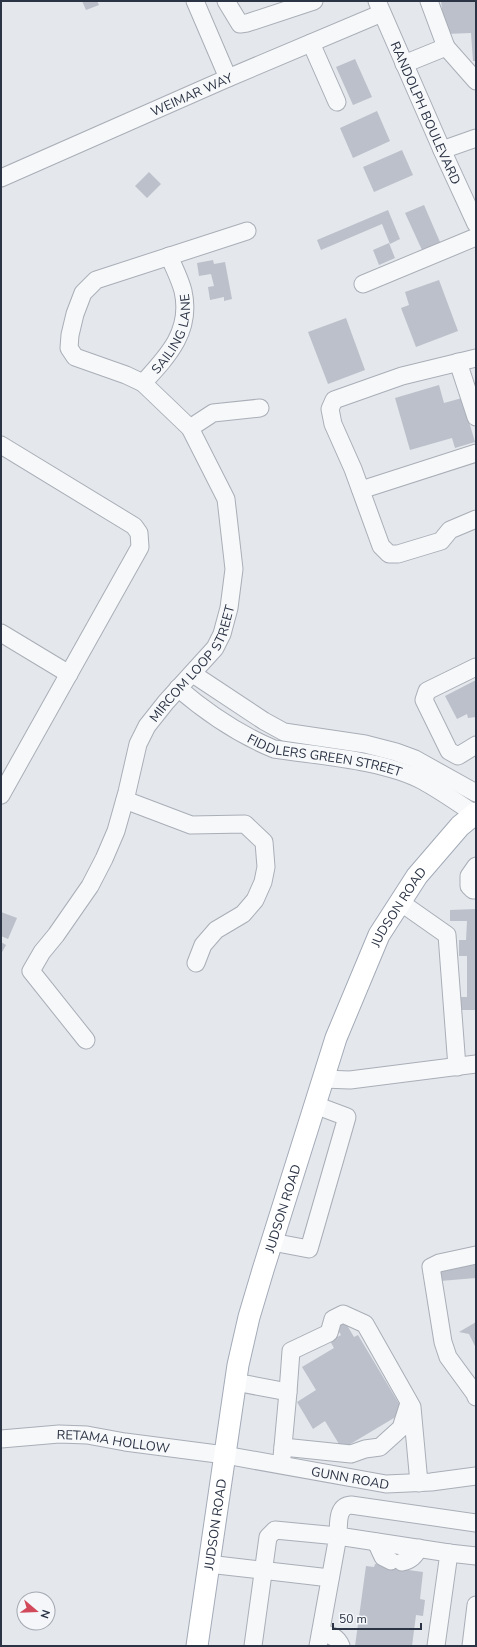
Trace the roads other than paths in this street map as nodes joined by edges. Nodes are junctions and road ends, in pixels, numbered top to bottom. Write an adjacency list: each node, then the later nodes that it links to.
1 (226, 1): 2 (street)
2 (314, 1)
3 (429, 1): 7 (street)
4 (198, 2): 9 (street)
5 (379, 7): 6 (street, WEIMAR WAY); 8 (street, RANDOLPH BOULEVARD)
6 (310, 43): 9 (street, WEIMAR WAY); 11 (street)
7 (446, 47): 8 (street); 10 (street)
8 (404, 64): 13 (street, RANDOLPH BOULEVARD)
9 (228, 78): 14 (street, WEIMAR WAY)
10 (476, 81)
11 (337, 102)
12 (476, 138): 13 (street)
13 (442, 150): 15 (street, RANDOLPH BOULEVARD)
14 (1, 178)
15 (476, 224)
16 (247, 231): 18 (street)
17 (476, 237): 19 (street)
18 (169, 256): 22 (street, SAILING LANE); 22 (street, MIRCOM LOOP STREET)
19 (363, 284)
20 (476, 358): 21 (street)
21 (458, 362): 24 (street); 28 (street)
22 (143, 383): 25 (street, MIRCOM LOOP STREET)
23 (260, 408): 25 (street)
24 (476, 417)
25 (190, 428): 33 (street, MIRCOM LOOP STREET)
26 (1, 445): 32 (street)
27 (476, 453): 28 (street)
28 (361, 490): 29 (street)
29 (476, 519)
30 (1, 633): 32 (street)
31 (476, 667): 35 (street)
32 (69, 674): 37 (street)
33 (193, 674): 34 (street, MIRCOM LOOP STREET); 36 (street, FIDDLERS GREEN STREET)
34 (178, 688): 38 (street, MIRCOM LOOP STREET); 39 (street, FIDDLERS GREEN STREET)
35 (476, 745)
36 (476, 793)
37 (1, 795)
38 (125, 800): 43 (street); 44 (street, MIRCOM LOOP STREET)
39 (476, 814): 42 (main road, JUDSON ROAD)
40 (476, 866): 41 (street)
41 (476, 890)
42 (400, 902): 46 (street); 47 (main road, JUDSON ROAD)
43 (196, 963)
44 (86, 1040)
45 (476, 1064): 46 (street)
46 (457, 1067): 47 (street)
47 (323, 1079): 48 (main road, JUDSON ROAD)
48 (315, 1105): 49 (main road, JUDSON ROAD); 49 (street)
49 (272, 1242): 51 (main road, JUDSON ROAD)
50 (476, 1255): 53 (street)
51 (235, 1382): 52 (street); 57 (main road, JUDSON ROAD)
52 (288, 1392): 54 (street); 56 (street)
53 (476, 1397)
54 (409, 1401): 56 (street); 60 (street)
55 (1, 1439): 57 (street, RETAMA HOLLOW)
56 (283, 1447): 58 (street)
57 (226, 1455): 58 (street, GUNN ROAD); 67 (main road, JUDSON ROAD)
58 (281, 1466): 60 (street, GUNN ROAD)
59 (476, 1476): 60 (street, GUNN ROAD)
60 (419, 1483)
61 (476, 1523): 62 (street)
62 (338, 1536): 63 (street); 68 (street); 69 (street)
63 (376, 1542): 64 (street); 64 (street)
64 (419, 1548): 65 (street)
65 (449, 1553): 66 (street); 75 (street)
66 (476, 1556)
67 (208, 1564): 68 (street); 72 (main road, JUDSON ROAD)
68 (264, 1569): 69 (street); 73 (street)
69 (330, 1578): 71 (street)
70 (476, 1606): 76 (street)
71 (320, 1640): 74 (street)
72 (197, 1646)
73 (253, 1646)
74 (341, 1646)
75 (436, 1646)
76 (471, 1646)

